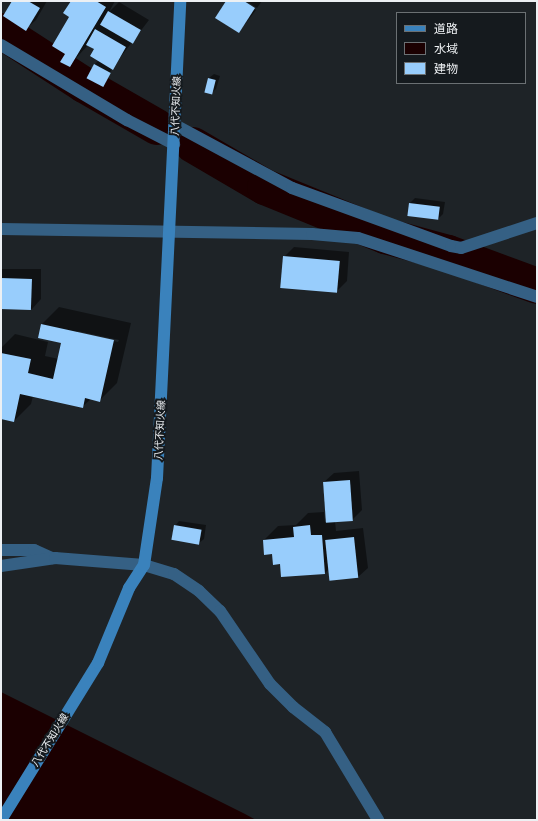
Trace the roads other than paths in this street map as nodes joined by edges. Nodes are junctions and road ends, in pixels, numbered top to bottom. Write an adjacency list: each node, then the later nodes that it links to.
1 (180, 1): 3 (main road, 八代不知火線)
2 (1, 45): 4 (street)
3 (175, 125): 4 (main road, 八代不知火線); 5 (street)
4 (174, 144): 7 (main road, 八代不知火線)
5 (537, 223)
6 (1, 229): 7 (street)
7 (170, 233): 8 (street); 11 (main road, 八代不知火線)
8 (537, 297)
9 (1, 550): 10 (street)
10 (55, 558): 11 (street); 12 (street)
11 (144, 565): 13 (main road, 八代不知火線); 14 (street)
12 (1, 566)
13 (1, 820)
14 (378, 820)

